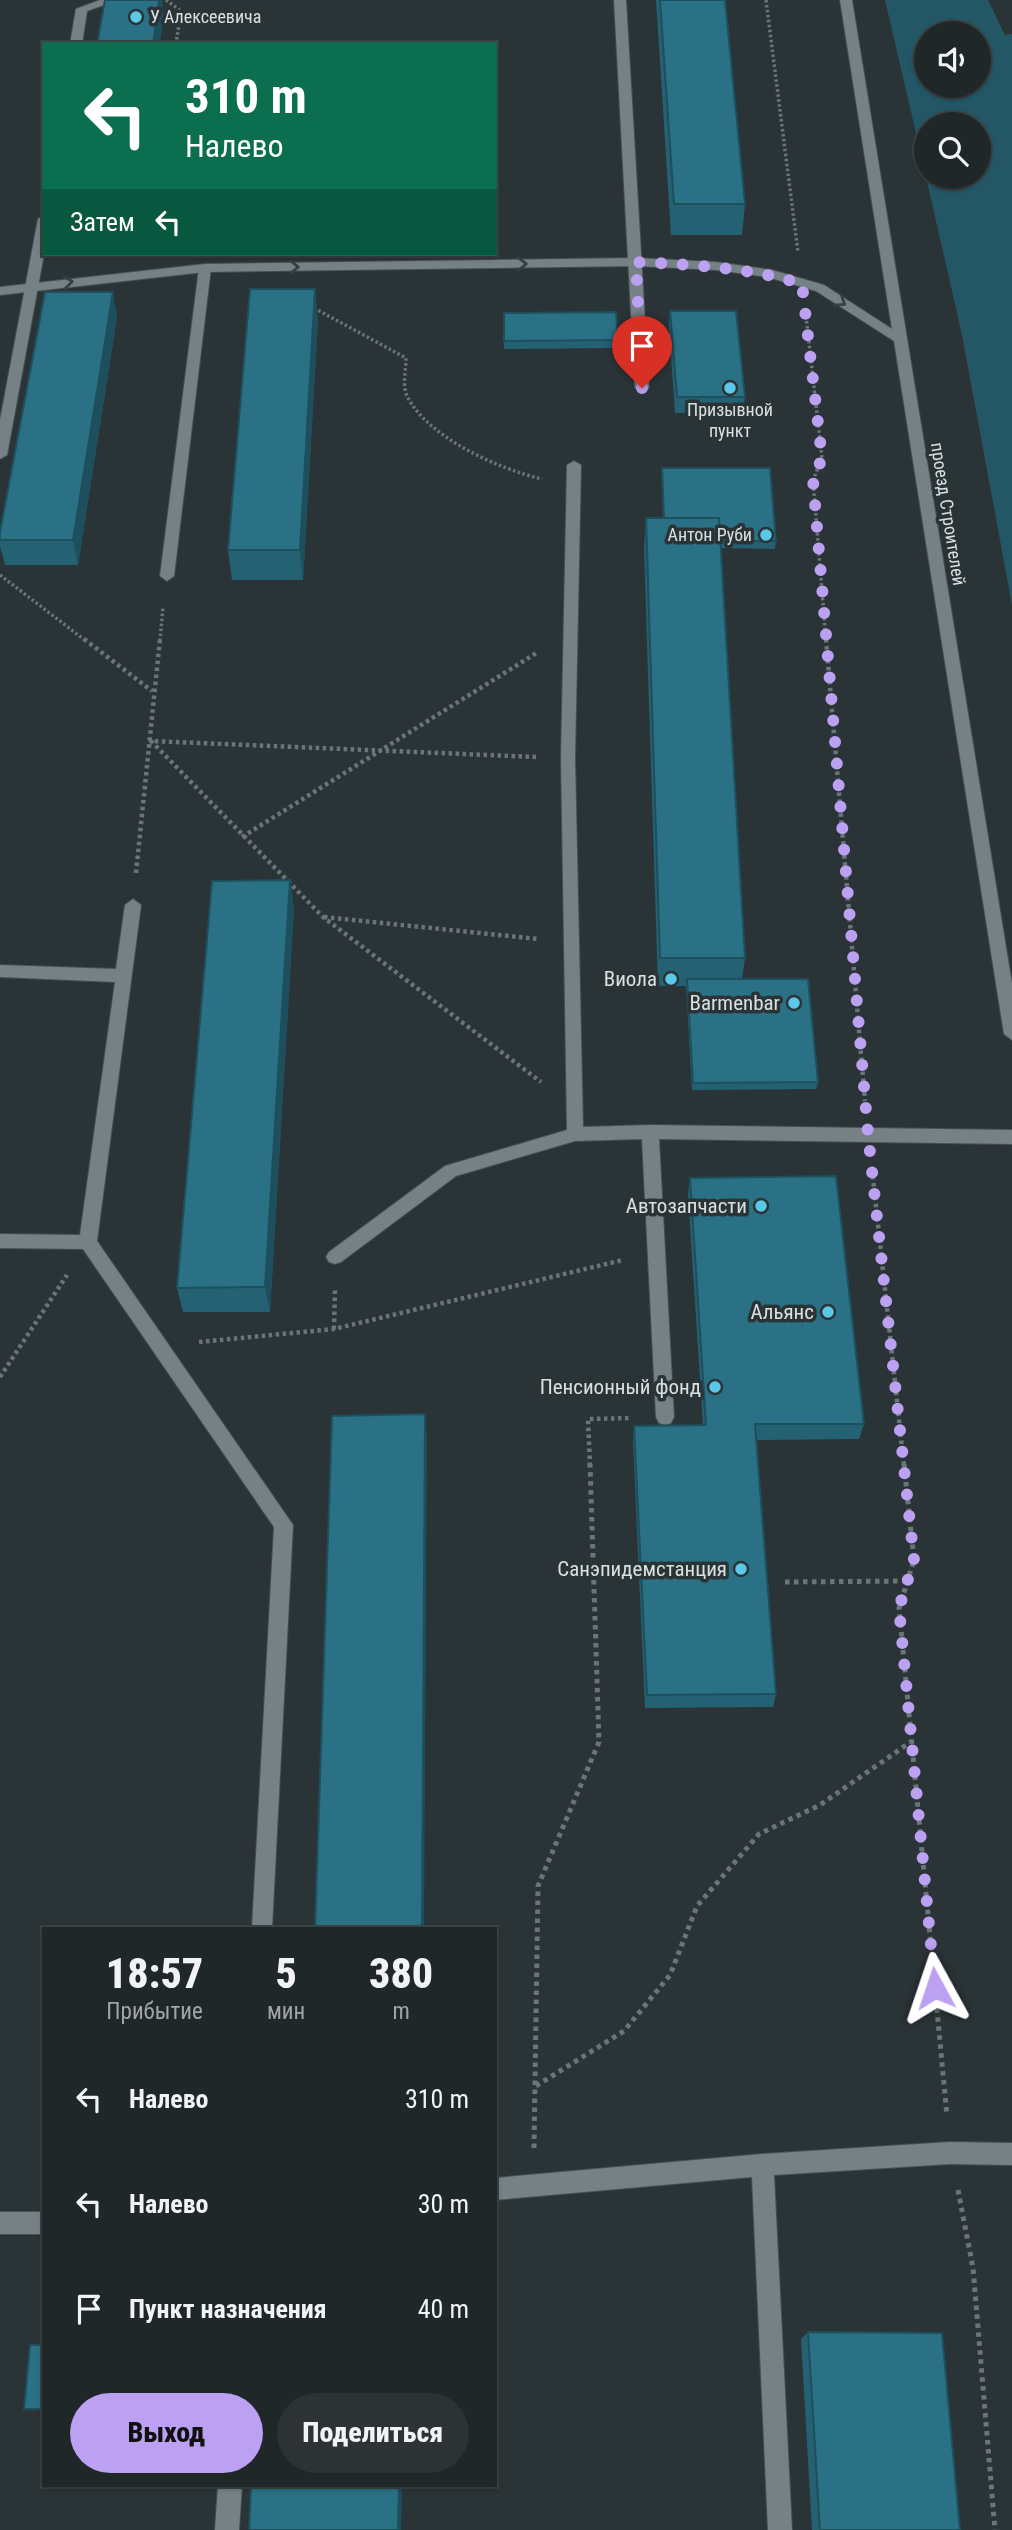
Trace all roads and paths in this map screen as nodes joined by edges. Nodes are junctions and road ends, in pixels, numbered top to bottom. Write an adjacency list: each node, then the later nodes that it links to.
1 (112, 0): 6 (street)
2 (166, 0): 7 (path)
3 (620, 0): 9 (street)
4 (766, 0): 12 (path)
5 (846, 0): 15 (street, проезд Строителей)
6 (76, 42)
7 (176, 42)
8 (42, 230): 13 (street)
9 (636, 262): 10 (street, one-way to 9); 12 (street); 16 (street)
10 (308, 267): 11 (street, one-way to 10); 19 (path)
11 (205, 268): 13 (street, one-way to 11); 21 (street)
12 (802, 284): 15 (street, one-way to 15); 37 (path)
13 (32, 286): 14 (street); 17 (street)
14 (0, 291)
15 (901, 340): 33 (street, проезд Строителей)
16 (642, 388)
17 (0, 455)
18 (575, 465): 19 (street)
19 (574, 484): 22 (street)
20 (0, 575): 23 (path)
21 (167, 576): 23 (path)
22 (571, 642): 25 (path); 26 (street)
23 (153, 692): 24 (path)
24 (151, 741): 25 (path); 27 (path); 28 (path)
25 (376, 751): 26 (path); 27 (path)
26 (568, 758): 30 (street)
27 (242, 837): 29 (path)
28 (133, 905): 32 (street)
29 (323, 917): 30 (path); 34 (path)
30 (570, 942): 34 (street)
31 (0, 971): 32 (street)
32 (124, 976): 40 (street)
33 (1012, 1034)
34 (575, 1108): 36 (street)
35 (650, 1132): 36 (street); 37 (street); 41 (street)
36 (575, 1134): 42 (street)
37 (868, 1134): 38 (street); 47 (path)
38 (1012, 1137)
39 (0, 1241): 40 (street)
40 (88, 1242): 44 (street); 45 (path)
41 (657, 1252): 43 (path); 46 (street)
42 (335, 1257): 43 (path)
43 (334, 1329): 44 (path)
44 (160, 1346): 50 (street)
45 (0, 1377)
46 (664, 1417): 51 (path)
47 (908, 1581): 48 (path); 49 (path)
48 (786, 1582)
49 (912, 1741): 51 (path); 52 (path)
50 (262, 1927)
51 (535, 2086): 55 (path)
52 (950, 2153): 53 (street); 54 (street); 62 (path)
53 (1012, 2154)
54 (762, 2165): 55 (street); 61 (street)
55 (533, 2184): 56 (street)
56 (497, 2189)
57 (0, 2223): 58 (street)
58 (42, 2223)
59 (230, 2487): 60 (street)
60 (227, 2530)
61 (780, 2530)
62 (995, 2530)

